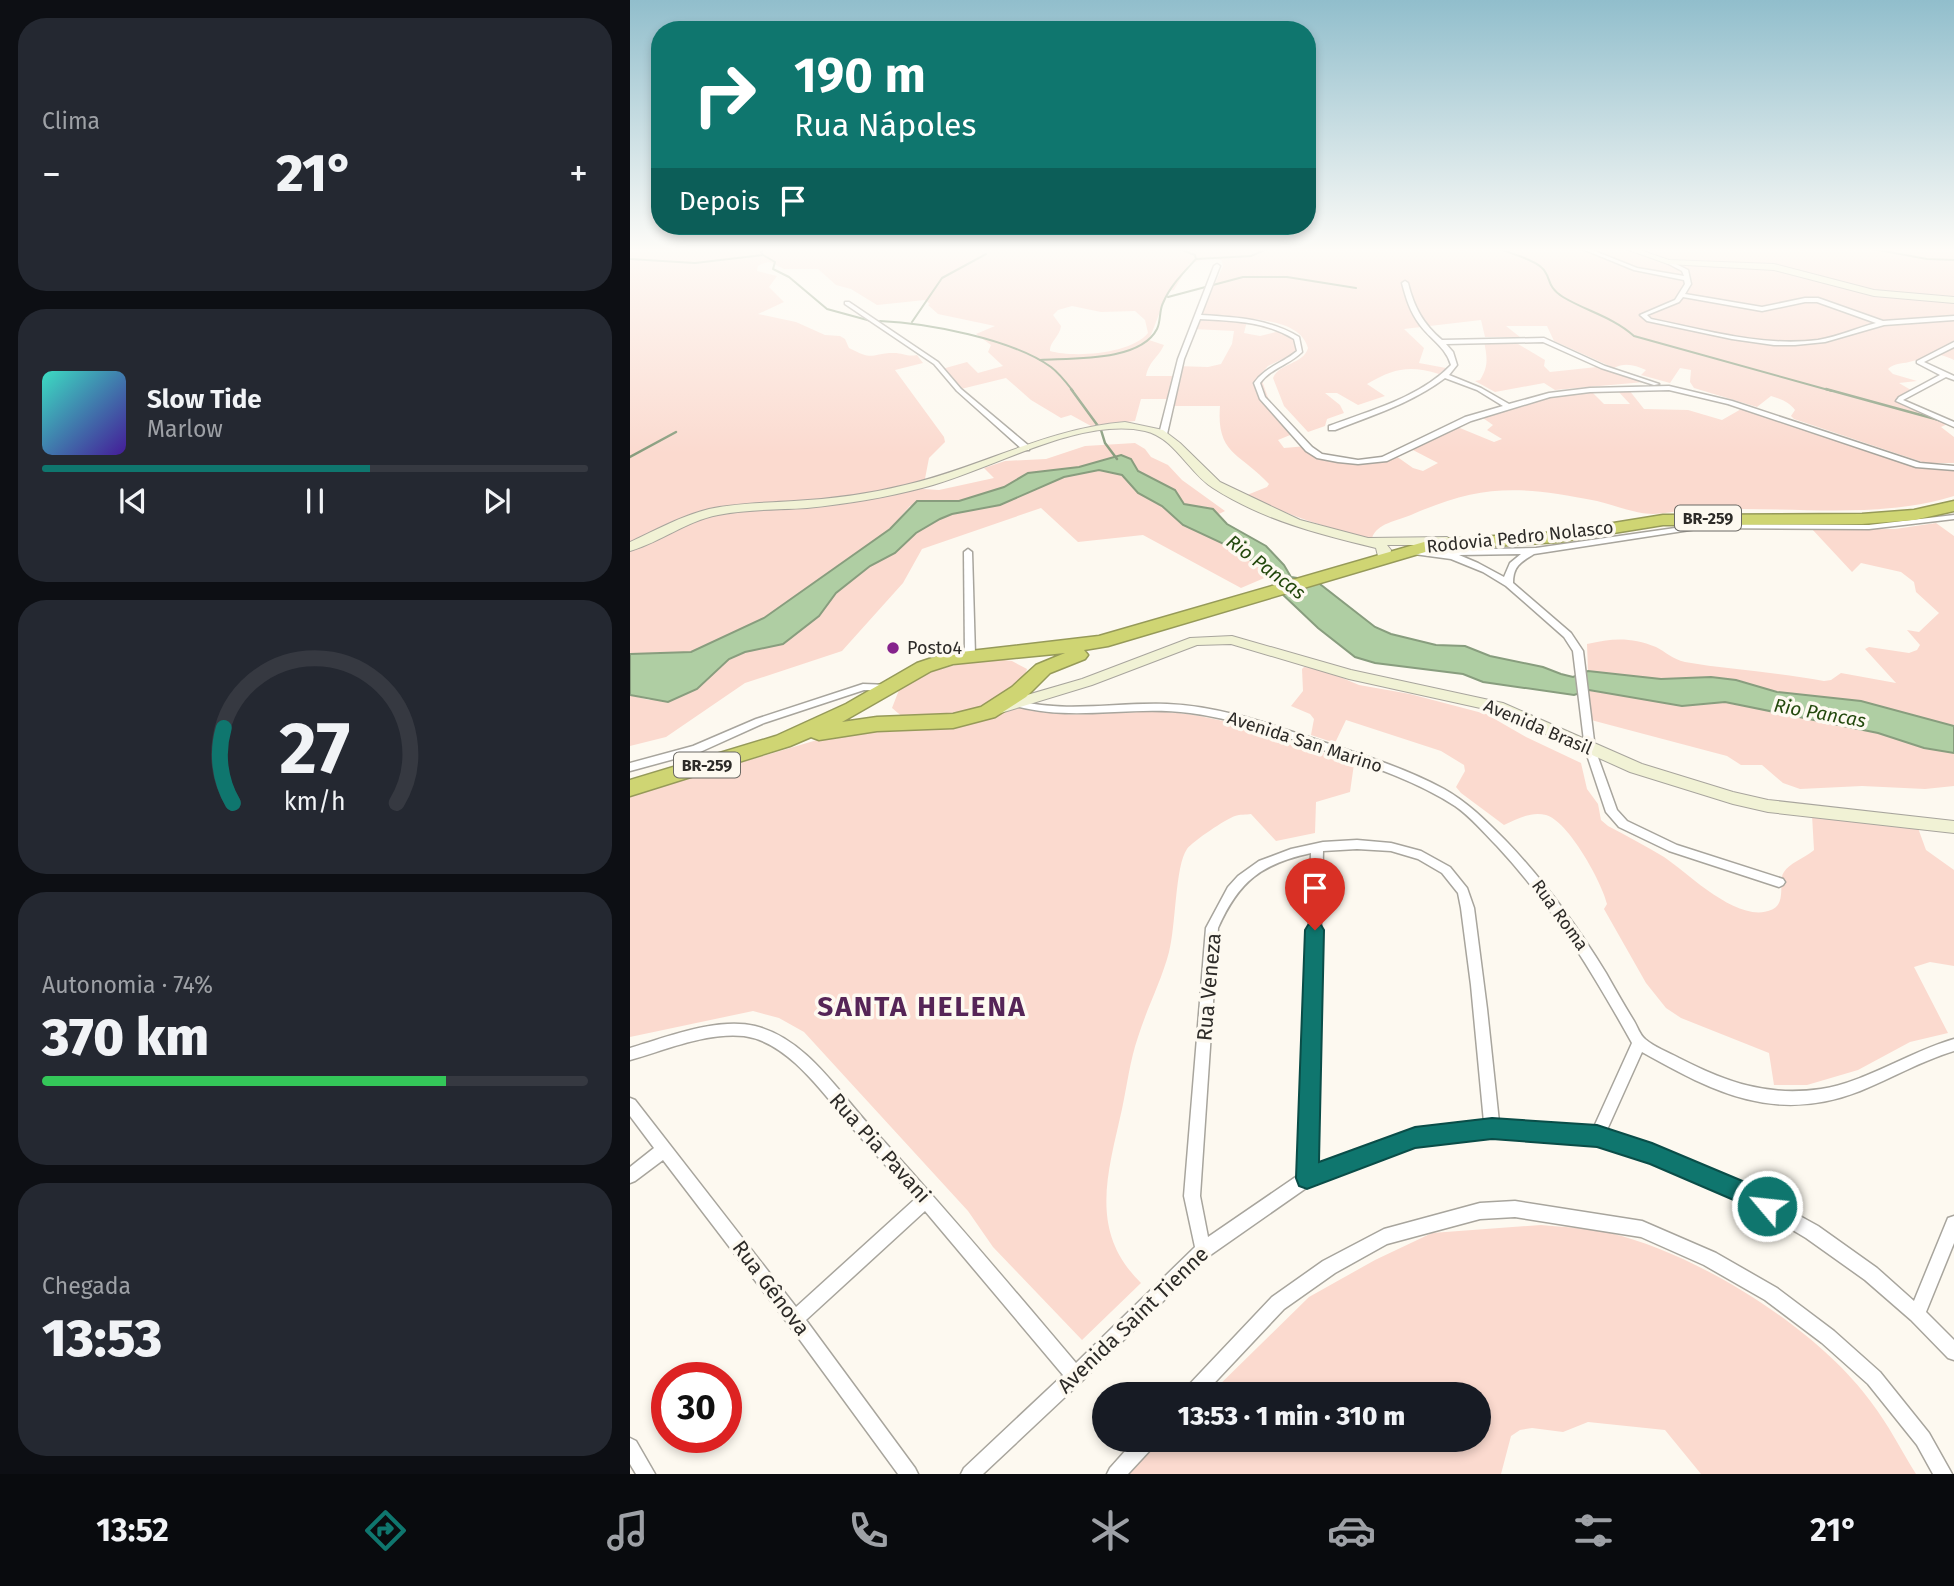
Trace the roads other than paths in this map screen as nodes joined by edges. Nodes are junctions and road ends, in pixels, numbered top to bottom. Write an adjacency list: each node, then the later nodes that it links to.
1 (867, 317): 18 (street)
2 (1197, 317): 14 (street); 17 (street)
3 (1417, 317): 8 (street)
4 (1644, 317): 7 (street)
5 (1865, 317): 7 (street)
6 (1954, 318): 7 (street)
7 (1882, 323)
8 (1440, 342): 11 (street); 13 (street)
9 (1954, 344): 10 (street)
10 (1945, 375): 12 (street); 15 (street)
11 (1446, 376): 14 (street); 16 (street)
12 (1954, 379)
13 (1669, 387): 14 (street); 19 (street)
14 (1507, 406)
15 (1954, 425)
16 (1332, 428)
17 (1163, 434): 18 (street); 22 (street)
18 (1026, 448): 23 (street)
19 (1954, 468)
20 (1954, 506): 24 (highway, Rodovia Pedro Nolasco / BR-259)
21 (1954, 517): 25 (street)
22 (1359, 540): 24 (street); 27 (street)
23 (630, 547)
24 (1456, 547): 25 (street); 27 (highway, Rodovia Pedro Nolasco / BR-259); 28 (street)
25 (1535, 551): 28 (street)
26 (968, 552): 31 (street)
27 (1384, 557): 29 (highway, Rodovia Pedro Nolasco / BR-259)
28 (1509, 584): 39 (street)
29 (1139, 633): 30 (highway, Rodovia Pedro Nolasco / BR-259); 32 (highway, Rodovia Pedro Nolasco / BR-259)
30 (1003, 653): 31 (highway, Rodovia Pedro Nolasco / BR-259); 32 (highway)
31 (970, 655): 34 (highway, Rodovia Pedro Nolasco / BR-259)
32 (1034, 677): 33 (street, Avenida Brasil); 36 (highway, Rodovia Pedro Nolasco / BR-259)
33 (1087, 682): 35 (street, Avenida Brasil); 39 (street, Avenida Brasil)
34 (890, 688): 37 (highway); 38 (highway, Rodovia Pedro Nolasco / BR-259); 40 (street)
35 (1019, 704): 36 (street, Avenida Brasil); 42 (street, Avenida San Marino)
36 (988, 712): 37 (highway, Rodovia Pedro Nolasco / BR-259)
37 (911, 724): 38 (highway, BR-259)
38 (783, 741): 41 (highway, Rodovia Pedro Nolasco / BR-259)
39 (1590, 749): 43 (street, Avenida Brasil); 45 (street)
40 (630, 767)
41 (630, 788)
42 (1459, 804): 46 (street, Rua Roma)
43 (1954, 827)
44 (1317, 848): 50 (street, Rua Veneza); 54 (street); 57 (street, Rua Veneza)
45 (1779, 882)
46 (1639, 1043): 47 (street); 51 (street)
47 (1954, 1045)
48 (630, 1054): 55 (street, Rua Pia Pavani)
49 (630, 1105): 52 (street, Rua Gênova)
50 (1492, 1128): 51 (street, Avenida Saint Tienne); 54 (street, Avenida Saint Tienne)
51 (1597, 1136): 58 (street, Avenida Saint Tienne)
52 (665, 1149): 53 (street); 59 (street, Rua Gênova)
53 (630, 1175)
54 (1307, 1178): 57 (street, Avenida Saint Tienne)
55 (927, 1199): 59 (street); 61 (street, Rua Pia Pavani)
56 (1954, 1224): 58 (street)
57 (1203, 1250): 61 (street, Avenida Saint Tienne)
58 (1917, 1314): 60 (street, Avenida Saint Tienne)
59 (795, 1318): 66 (street, Rua Gênova)
60 (1954, 1352)
61 (1075, 1376): 67 (street, Avenida Saint Tienne)
62 (1203, 1382): 69 (street)
63 (630, 1447): 65 (street)
64 (1137, 1452): 68 (street)
65 (646, 1474)
66 (909, 1474)
67 (970, 1474)
68 (1116, 1474)
69 (1943, 1474)

